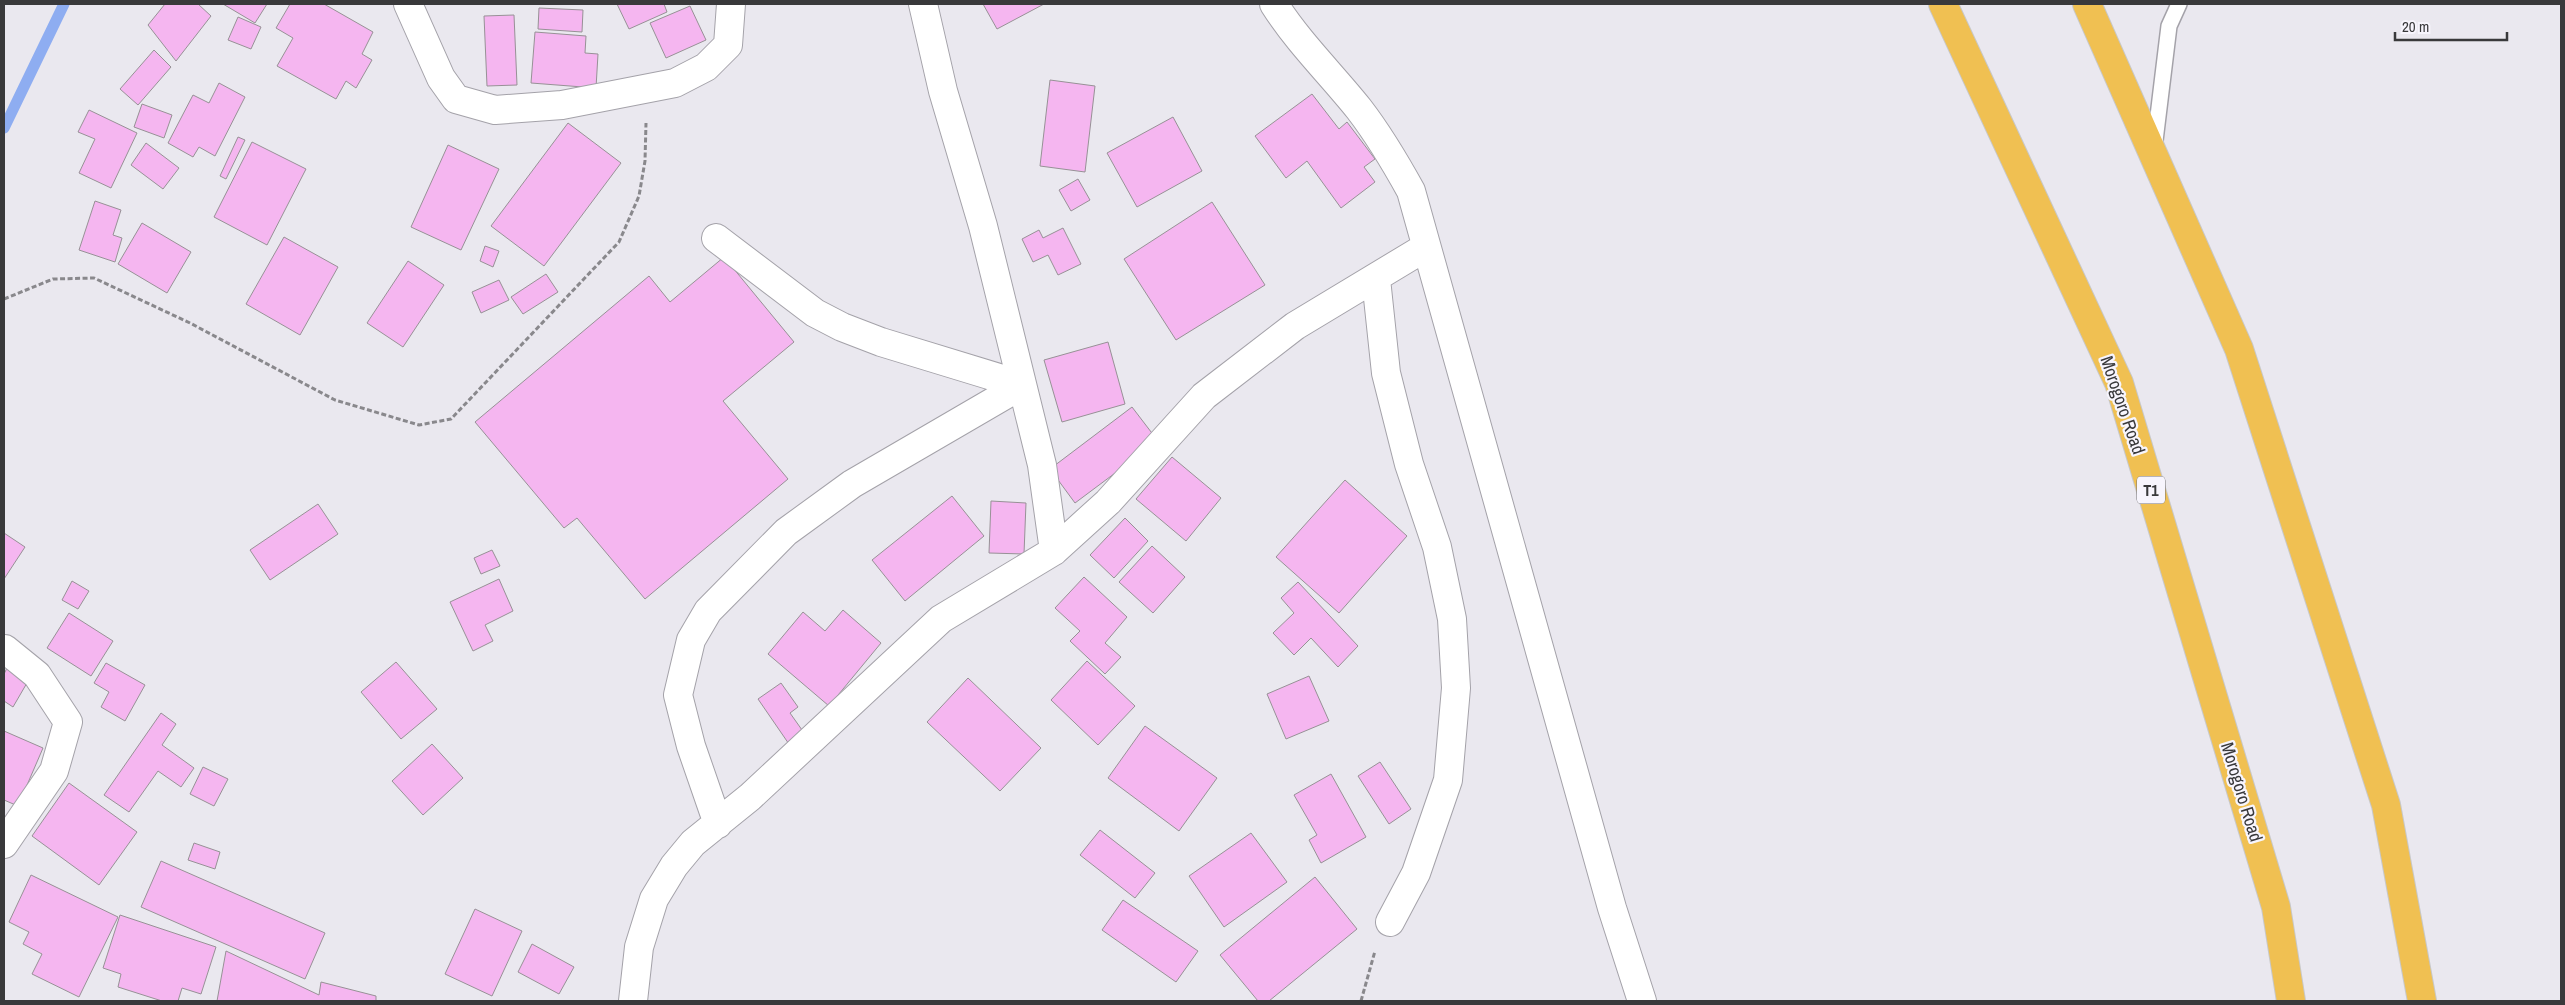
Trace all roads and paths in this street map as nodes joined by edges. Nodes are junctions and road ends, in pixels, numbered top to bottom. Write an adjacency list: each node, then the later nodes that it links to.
1 (408, 4): 8 (street)
2 (731, 4): 8 (street)
3 (923, 4): 14 (street)
4 (1274, 4): 11 (street)
5 (1943, 4): 23 (highway, Morogoro Road / T1)
6 (2087, 4): 9 (highway)
7 (2179, 4): 9 (lane)
8 (646, 88): 13 (path)
9 (2154, 155): 24 (highway)
10 (716, 238): 14 (street)
11 (1426, 246): 12 (street); 22 (street)
12 (1376, 279): 15 (street); 19 (street)
13 (4, 299)
14 (1022, 385): 15 (street); 17 (street)
15 (1054, 551): 17 (street)
16 (5, 649): 18 (street)
17 (718, 824): 20 (street)
18 (4, 844)
19 (1390, 922): 21 (path)
20 (633, 1001)
21 (1361, 1001)
22 (1642, 1001)
23 (2291, 1001)
24 (2422, 1001)

